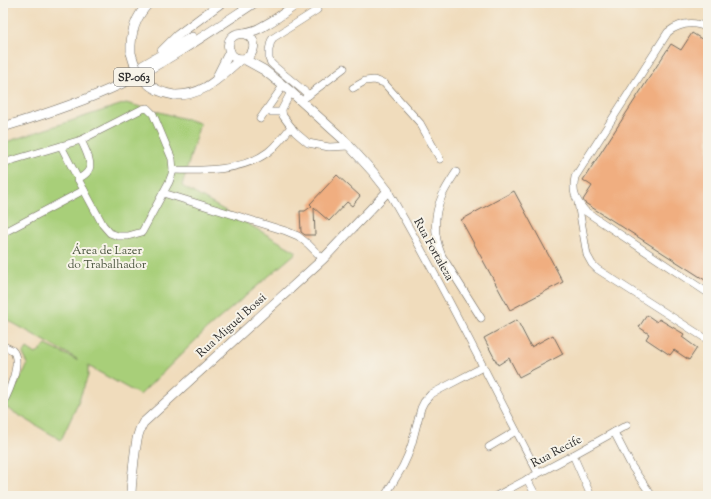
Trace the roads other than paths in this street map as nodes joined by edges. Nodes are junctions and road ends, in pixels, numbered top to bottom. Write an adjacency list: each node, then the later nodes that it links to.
1 (149, 3): 16 (main road, bridge)
2 (221, 3): 13 (main road)
3 (248, 3): 13 (main road, SP-063)
4 (254, 3): 26 (main road, SP-063)
5 (298, 3): 7 (main road)
6 (317, 10): 20 (street)
7 (267, 24): 9 (main road); 10 (main road)
8 (708, 28): 39 (street)
9 (243, 33): 10 (main road); 11 (main road)
10 (254, 47): 12 (main road); 15 (main road, Rua Fortaleza)
11 (230, 51): 12 (main road); 16 (main road)
12 (242, 59): 15 (main road, Rua Fortaleza); 16 (main road)
13 (154, 60): 25 (main road, SP-063)
14 (344, 68): 20 (street)
15 (264, 70): 17 (main road, Rua Fortaleza)
16 (215, 81)
17 (282, 86): 19 (main road, Rua Fortaleza); 22 (street)
18 (353, 88): 31 (street)
19 (291, 92): 21 (main road, Rua Fortaleza); 23 (street)
20 (309, 95): 21 (street)
21 (301, 101): 30 (main road, Rua Fortaleza)
22 (265, 112): 23 (street); 24 (street)
23 (282, 112): 27 (street)
24 (260, 119)
25 (3, 122)
26 (3, 127)
27 (291, 127): 30 (street); 33 (street)
28 (81, 140): 29 (street); 33 (street); 35 (street)
29 (61, 146): 32 (street); 35 (street)
30 (349, 146): 37 (main road, Rua Fortaleza)
31 (440, 159)
32 (3, 163)
33 (173, 170): 38 (street)
34 (456, 172): 43 (street)
35 (78, 179): 36 (street)
36 (84, 190): 38 (street); 40 (street)
37 (388, 191): 41 (main road, Rua Miguel Bossi); 46 (street, Rua Fortaleza)
38 (163, 193): 41 (street)
39 (578, 203): 42 (street); 44 (street)
40 (3, 233)
41 (323, 259): 55 (main road, Rua Miguel Bossi)
42 (708, 293)
43 (481, 318)
44 (708, 340)
45 (3, 346): 47 (street)
46 (483, 367): 49 (street, Rua Fortaleza); 56 (street)
47 (3, 402)
48 (627, 425): 50 (street, Rua Recife)
49 (516, 431): 51 (street); 53 (street, Rua Fortaleza)
50 (614, 432): 52 (street, Rua Recife); 60 (street)
51 (489, 447)
52 (573, 455): 53 (street, Rua Recife); 59 (street)
53 (538, 473): 54 (street, Rua Recife)
54 (528, 479): 57 (street, Rua Recife); 58 (street)
55 (131, 496)
56 (385, 496)
57 (496, 496)
58 (536, 496)
59 (591, 496)
60 (652, 496)

